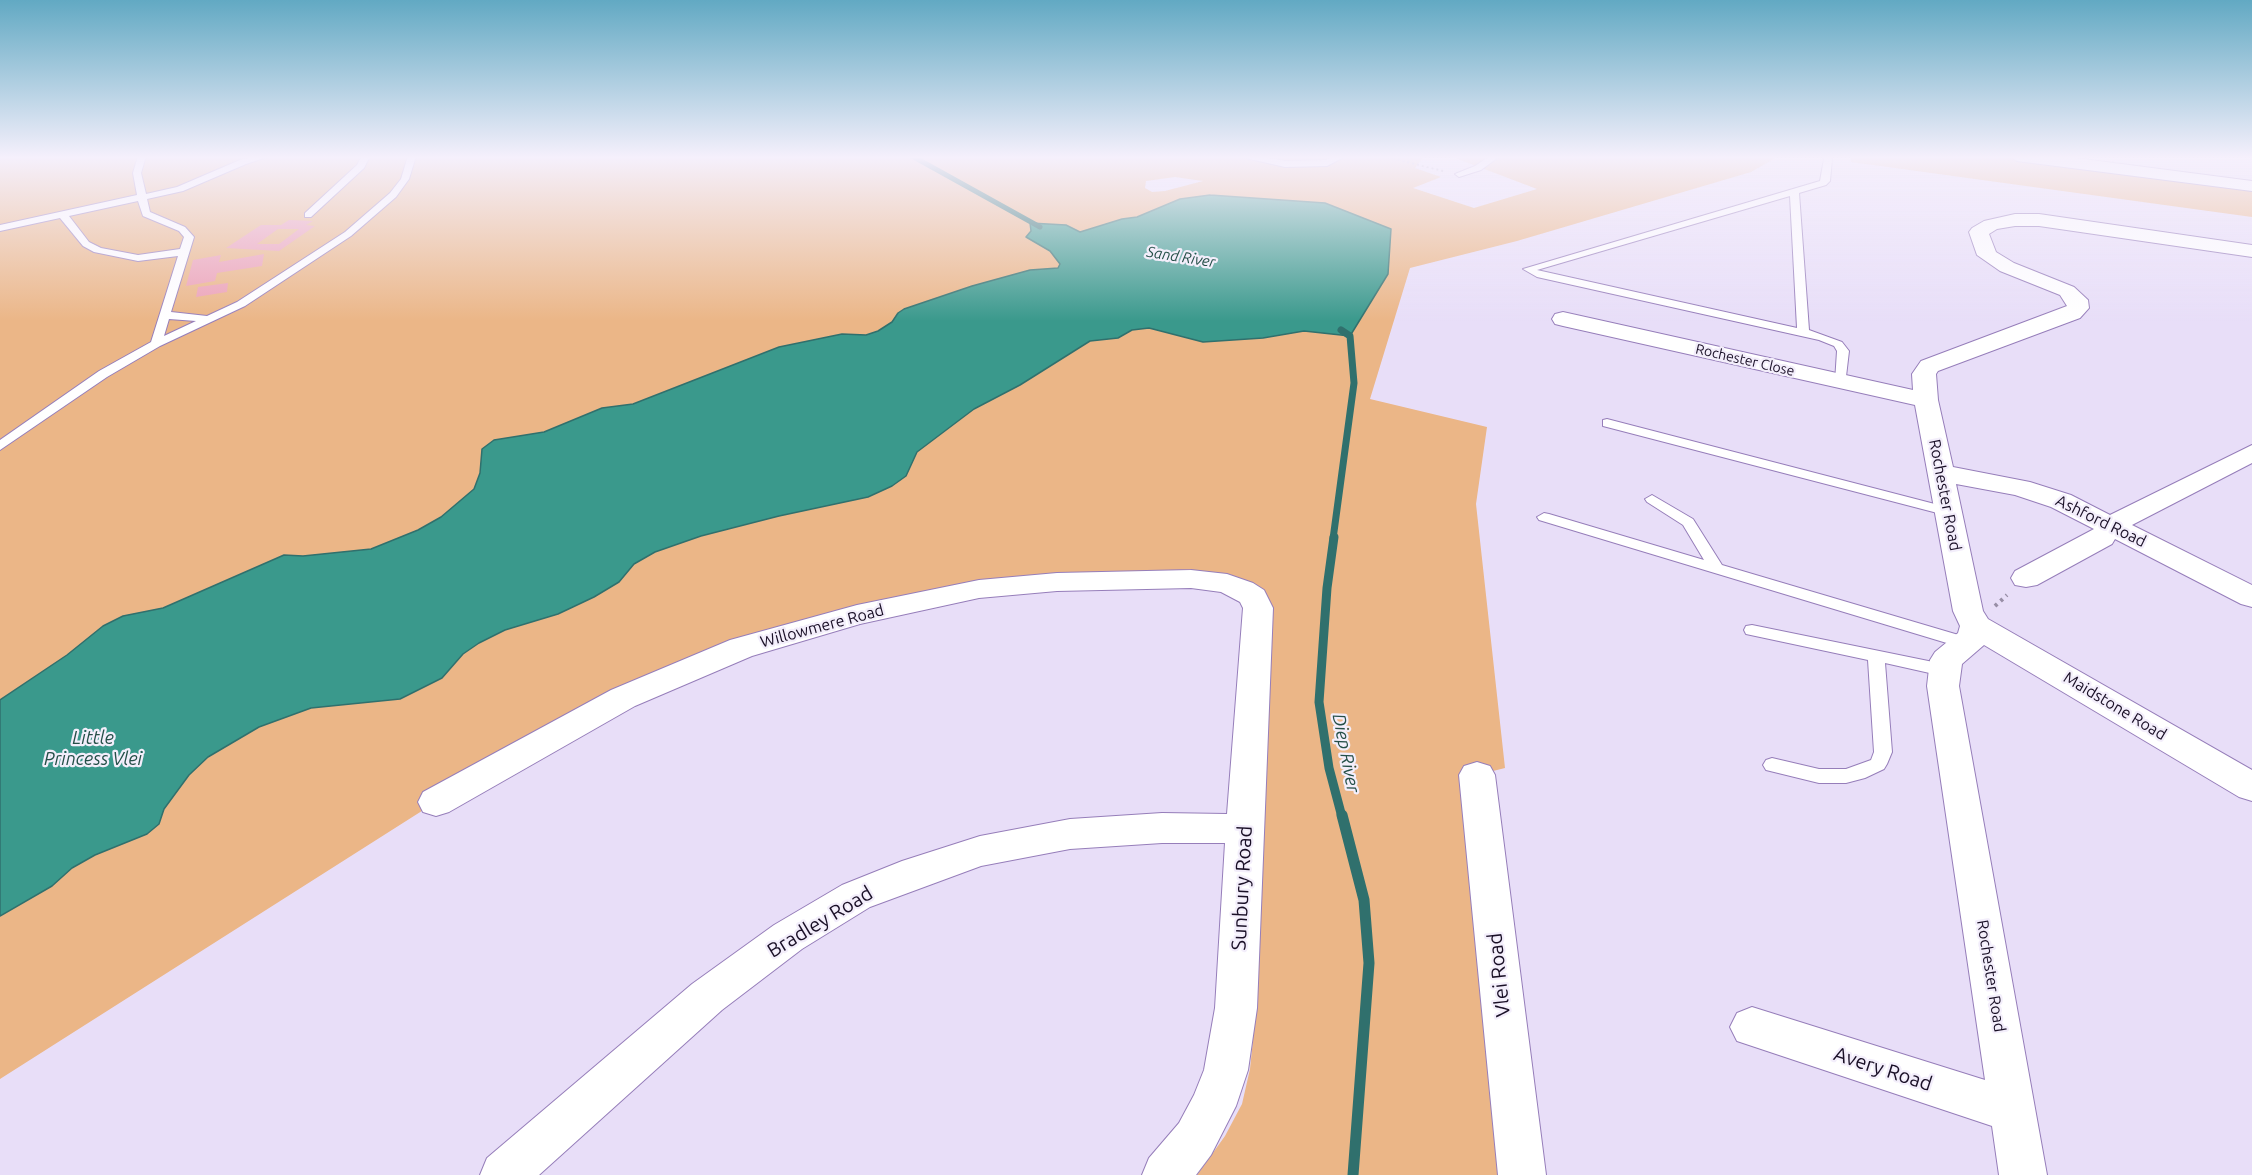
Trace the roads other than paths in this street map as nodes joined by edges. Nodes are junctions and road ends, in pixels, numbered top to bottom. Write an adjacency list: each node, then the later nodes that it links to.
1 (1795, 210): 15 (lane)
2 (87, 211): 8 (lane)
3 (145, 211): 11 (lane)
4 (313, 211): 7 (lane)
5 (375, 211): 14 (lane)
6 (1724, 211): 15 (lane)
7 (308, 215)
8 (64, 216): 9 (lane); 11 (lane)
9 (0, 228)
10 (2252, 251): 18 (street, Rochester Road)
11 (183, 252): 12 (lane)
12 (164, 315): 14 (lane); 16 (lane)
13 (1563, 319): 17 (street, Rochester Close)
14 (210, 320): 16 (lane)
15 (1803, 331): 17 (lane)
16 (156, 344): 20 (lane)
17 (1841, 382): 18 (street, Rochester Close)
18 (1926, 400): 22 (street, Rochester Road)
19 (1608, 423): 24 (lane)
20 (0, 446)
21 (2248, 458): 26 (street)
22 (1941, 473): 24 (street, Rochester Road); 26 (street, Ashford Road)
23 (1652, 499): 27 (lane)
24 (1949, 512): 32 (street, Rochester Road)
25 (1544, 518): 27 (lane)
26 (2111, 525): 28 (street); 30 (street, Ashford Road)
27 (1716, 568): 32 (lane)
28 (2026, 578)
29 (1242, 590): 38 (street, Willowmere Road); 39 (street, Sunbury Road)
30 (2252, 597)
31 (1752, 630): 33 (lane)
32 (1971, 635): 34 (street); 37 (street, Maidstone Road)
33 (1876, 656): 34 (lane); 35 (lane)
34 (1943, 669): 41 (street, Rochester Road)
35 (1772, 765)
36 (1477, 775): 44 (street, Vlei Road)
37 (2252, 787)
38 (436, 802)
39 (1244, 829): 42 (street, Bradley Road); 43 (street, Sunbury Road)
40 (1752, 1027): 41 (street, Avery Road)
41 (2013, 1111): 45 (street, Rochester Road)
42 (504, 1175)
43 (1166, 1175)
44 (1522, 1175)
45 (2023, 1175)

